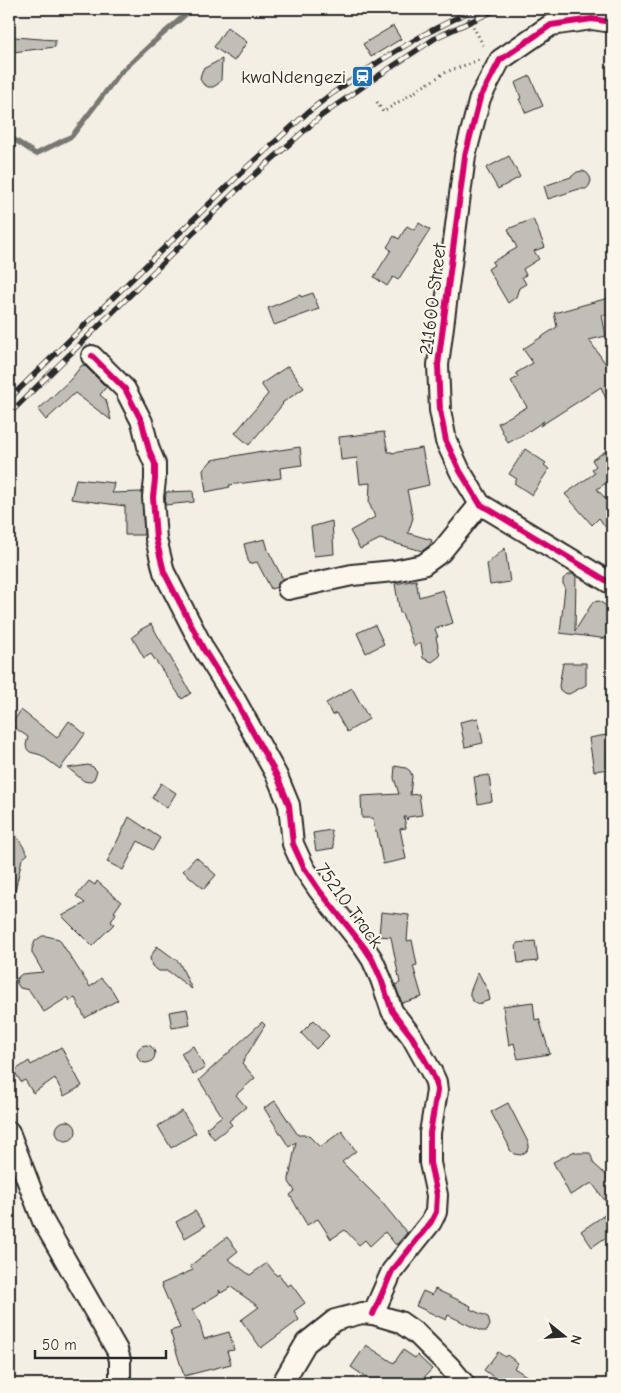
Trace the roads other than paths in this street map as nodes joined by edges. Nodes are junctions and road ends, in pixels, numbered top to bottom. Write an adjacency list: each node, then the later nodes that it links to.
1 (610, 21): 3 (street, 211600 Street)
2 (92, 356): 7 (street, 75210 Track)
3 (480, 504): 4 (street, 211600 Street); 5 (street)
4 (612, 584)
5 (288, 589)
6 (9, 1132): 8 (street)
7 (373, 1314): 9 (street); 10 (street)
8 (120, 1384)
9 (282, 1384)
10 (464, 1384)

